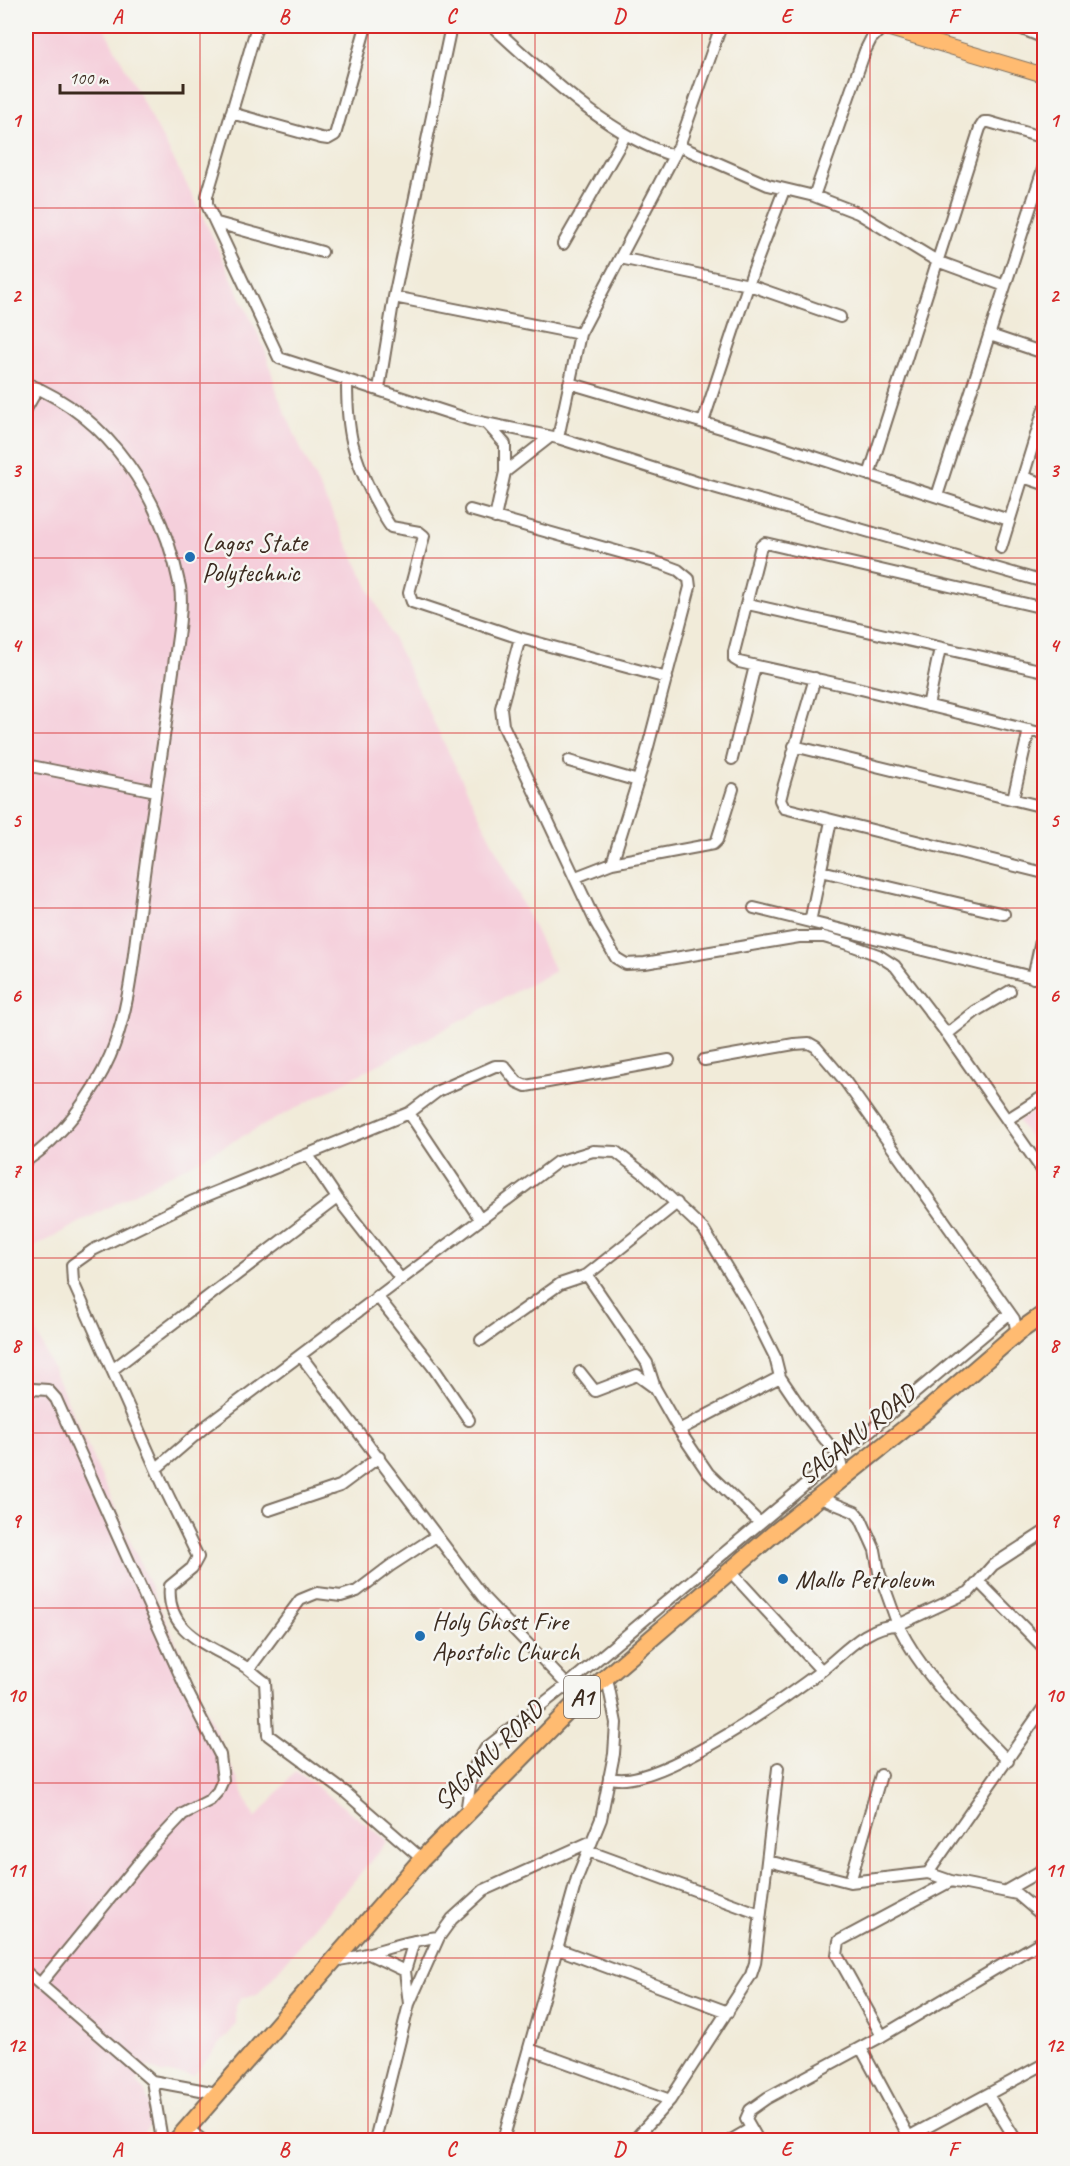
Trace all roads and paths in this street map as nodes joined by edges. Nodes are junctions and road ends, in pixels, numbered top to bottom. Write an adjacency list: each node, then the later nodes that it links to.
1 (257, 26): 10 (street)
2 (366, 26): 10 (street)
3 (451, 26): 24 (street)
4 (492, 26): 11 (street)
5 (721, 26): 13 (street)
6 (882, 26): 9 (main road); 16 (street)
7 (1015, 26): 8 (street)
8 (1044, 38)
9 (1044, 75)
10 (231, 113): 17 (street)
11 (625, 136): 13 (street); 18 (street)
12 (1044, 138): 21 (street)
13 (677, 151): 15 (street); 20 (street)
14 (1044, 166): 23 (street)
15 (784, 190): 16 (street); 22 (street)
16 (814, 196): 21 (street)
17 (216, 223): 19 (street); 29 (street)
18 (563, 243)
19 (322, 252)
20 (620, 258): 22 (street); 26 (street)
21 (937, 261): 23 (street); 40 (street)
22 (749, 285): 25 (street); 36 (street)
23 (1005, 286): 27 (street)
24 (394, 297): 26 (street); 33 (street)
25 (840, 317)
26 (580, 334): 31 (street)
27 (990, 335): 28 (street); 43 (street)
28 (1044, 353)
29 (348, 382): 33 (street); 51 (street)
30 (26, 383): 32 (street)
31 (569, 383): 36 (street); 38 (street)
32 (38, 388): 34 (street); 66 (street)
33 (378, 389): 37 (street)
34 (26, 409)
35 (1044, 409): 41 (street)
36 (703, 422): 40 (street)
37 (487, 424): 38 (street); 39 (street)
38 (554, 438): 39 (street); 48 (street)
39 (506, 472): 45 (street)
40 (869, 475): 43 (street)
41 (1023, 477): 42 (street); 46 (street)
42 (1044, 484)
43 (938, 496): 46 (street)
44 (470, 510): 45 (street)
45 (495, 518): 55 (street)
46 (1009, 520): 47 (street)
47 (1001, 548)
48 (1044, 582)
49 (748, 604): 50 (street); 52 (street); 53 (street)
50 (1044, 608)
51 (520, 638): 55 (street); 73 (street)
52 (940, 648): 54 (street); 57 (street)
53 (755, 666): 56 (street); 61 (street)
54 (1044, 671)
55 (667, 678): 64 (street)
56 (815, 678): 57 (street); 60 (street)
57 (928, 706): 58 (street)
58 (1029, 730): 59 (street); 67 (street)
59 (1044, 734)
60 (795, 746): 67 (street); 69 (street)
61 (732, 759)
62 (569, 761): 64 (street)
63 (26, 765): 66 (street)
64 (639, 781): 70 (street)
65 (733, 789): 70 (street)
66 (156, 791): 88 (street)
67 (1013, 799): 68 (street)
68 (1044, 807)
69 (831, 821): 71 (street); 72 (street)
70 (612, 863): 73 (street)
71 (821, 871): 75 (street); 76 (street)
72 (1044, 873)
73 (576, 877): 81 (street)
74 (754, 908): 76 (street)
75 (1004, 914)
76 (810, 922): 78 (street)
77 (1044, 927): 78 (street)
78 (1033, 978): 79 (street)
79 (1044, 980)
80 (1010, 991): 81 (street)
81 (947, 1034): 86 (street)
82 (669, 1060): 85 (street)
83 (704, 1060): 96 (street)
84 (1044, 1096): 86 (street)
85 (409, 1113): 87 (street); 92 (street)
86 (1008, 1119): 89 (street)
87 (308, 1155): 90 (street); 101 (street)
88 (26, 1161)
89 (1044, 1173)
90 (337, 1198): 94 (street); 101 (street)
91 (677, 1203): 92 (street); 93 (street); 103 (street)
92 (480, 1219): 94 (street)
93 (587, 1275): 99 (street); 104 (street)
94 (400, 1278): 95 (street)
95 (377, 1296): 100 (street); 106 (street)
96 (1010, 1314): 98 (street); 108 (street)
97 (1044, 1314): 98 (highway, SAGAMU ROAD / A1)
98 (1017, 1333): 111 (highway, SAGAMU ROAD / A1)
99 (481, 1340)
100 (301, 1356): 109 (street); 110 (street)
101 (112, 1370): 110 (street)
102 (580, 1372): 104 (street)
103 (780, 1377): 107 (street); 108 (street)
104 (655, 1388): 107 (street)
105 (26, 1394): 150 (street)
106 (469, 1420)
107 (679, 1430): 114 (street)
108 (840, 1456): 111 (street); 114 (street)
109 (379, 1457): 113 (street); 116 (street)
110 (157, 1468): 121 (street)
111 (844, 1476): 112 (highway, SAGAMU ROAD / A1)
112 (818, 1497): 117 (highway, SAGAMU ROAD / A1); 119 (street)
113 (269, 1510)
114 (759, 1522): 124 (street)
115 (1044, 1532): 118 (street)
116 (436, 1536): 121 (street); 124 (street)
117 (731, 1572): 122 (street); 123 (highway, SAGAMU ROAD / A1)
118 (979, 1582): 119 (street); 120 (street)
119 (898, 1625): 122 (street); 127 (street)
120 (1044, 1648)
121 (249, 1669): 133 (street)
122 (822, 1670): 130 (street)
123 (607, 1678): 125 (highway, SAGAMU ROAD / A1); 130 (street)
124 (567, 1685): 125 (street); 131 (street)
125 (577, 1702): 131 (highway, SAGAMU ROAD / A1)
126 (1044, 1707): 127 (street)
127 (1008, 1761): 136 (street)
128 (778, 1768): 134 (street)
129 (881, 1775): 138 (street)
130 (609, 1777): 132 (street)
131 (466, 1813): 133 (highway, SAGAMU ROAD / A1)
132 (590, 1846): 140 (street); 142 (street); 145 (street)
133 (422, 1859): 147 (highway, SAGAMU ROAD / A1)
134 (768, 1861): 138 (street); 140 (street)
135 (1044, 1869): 139 (street)
136 (928, 1873): 137 (street); 138 (street)
137 (951, 1881): 139 (street); 153 (street)
138 (850, 1882)
139 (1007, 1890): 141 (street)
140 (760, 1914): 152 (street)
141 (1044, 1917)
142 (439, 1937): 144 (street); 151 (street)
143 (1044, 1940): 153 (street)
144 (414, 1941): 146 (street); 148 (street)
145 (558, 1949): 152 (street); 155 (street)
146 (371, 1955): 147 (street); 148 (street)
147 (332, 1961): 158 (highway, SAGAMU ROAD / A1)
148 (405, 1971): 151 (street)
149 (26, 1972): 150 (street)
150 (40, 1984): 157 (street)
151 (409, 2004): 166 (street)
152 (728, 2012): 160 (street)
153 (882, 2036): 154 (street)
154 (861, 2048): 161 (street); 163 (street)
155 (530, 2049): 160 (street); 167 (street)
156 (1044, 2064): 159 (street)
157 (152, 2081): 158 (street); 164 (street)
158 (217, 2092): 162 (highway, SAGAMU ROAD / A1)
159 (988, 2095): 163 (street); 171 (street)
160 (669, 2100): 168 (street)
161 (750, 2129): 169 (street); 170 (street)
162 (182, 2134): 165 (street)
163 (906, 2139)
164 (162, 2140)
165 (202, 2140)
166 (375, 2140)
167 (503, 2140)
168 (634, 2140)
169 (731, 2140)
170 (758, 2140)
171 (1016, 2140)

